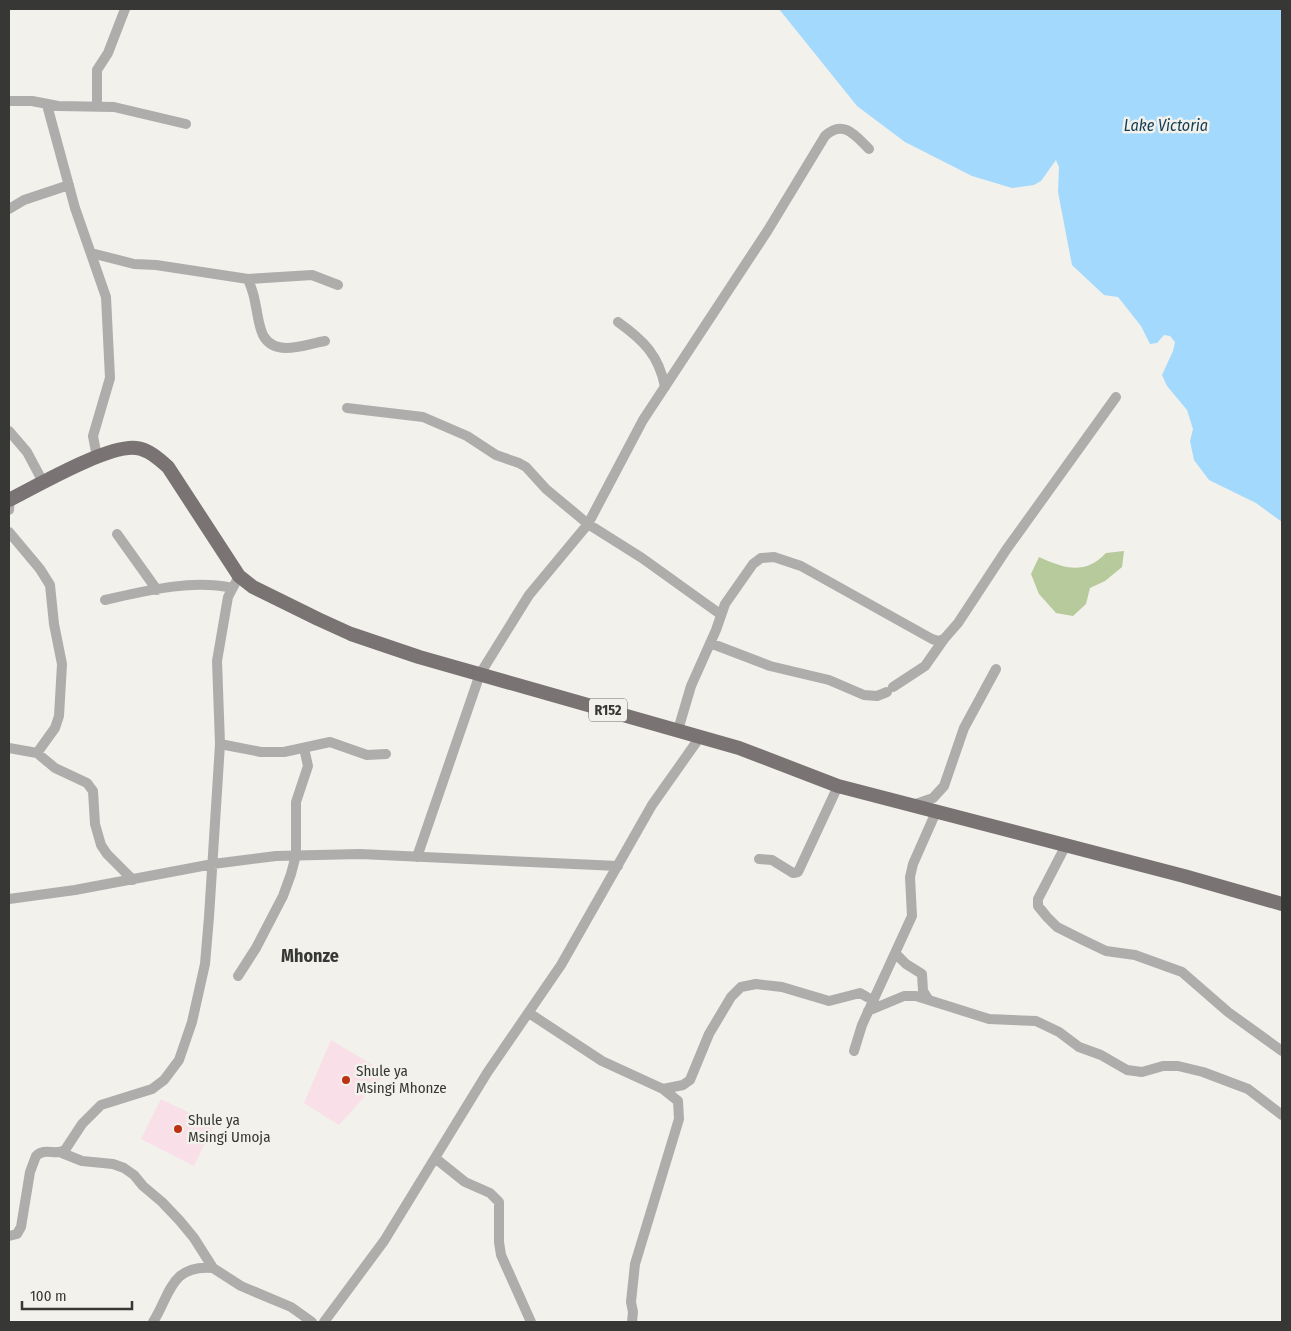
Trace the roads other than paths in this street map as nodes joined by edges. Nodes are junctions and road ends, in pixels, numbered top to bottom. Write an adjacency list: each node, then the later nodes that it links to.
1 (125, 9): 4 (street)
2 (9, 101): 3 (street)
3 (47, 104): 4 (street); 7 (street)
4 (97, 105): 5 (street)
5 (186, 124)
6 (869, 148): 14 (street)
7 (69, 186): 8 (street); 9 (street)
8 (9, 209)
9 (91, 253): 10 (street); 18 (street)
10 (248, 279): 11 (street); 13 (street)
11 (338, 284)
12 (618, 322): 14 (street)
13 (325, 341)
14 (665, 387): 21 (street)
15 (1116, 398): 28 (street)
16 (347, 408): 21 (street)
17 (9, 431): 19 (street)
18 (97, 456): 19 (main road, R152); 24 (main road, R152)
19 (43, 482): 20 (main road, R152)
20 (9, 503)
21 (588, 524): 27 (street); 31 (street)
22 (9, 532): 37 (street)
23 (117, 534): 25 (street)
24 (235, 582): 25 (street); 31 (main road, R152); 34 (street)
25 (157, 590): 26 (street)
26 (105, 600)
27 (720, 614): 28 (street); 29 (street)
28 (944, 639): 29 (street)
29 (710, 643): 32 (street)
30 (996, 669): 40 (street)
31 (480, 674): 32 (main road, R152); 44 (street)
32 (678, 730): 33 (main road, R152)
33 (700, 737): 39 (main road, R152); 47 (street)
34 (220, 744): 36 (street); 46 (street)
35 (9, 748): 37 (street)
36 (304, 748): 38 (street); 43 (street)
37 (37, 754): 48 (street)
38 (386, 754)
39 (838, 786): 40 (main road, R152); 45 (street)
40 (912, 806): 41 (main road, R152)
41 (936, 812): 42 (main road, R152); 51 (street)
42 (1066, 845): 50 (main road, R152); 58 (street)
43 (296, 855): 44 (street); 46 (street); 52 (street)
44 (417, 857): 47 (street)
45 (759, 859)
46 (213, 864): 48 (street); 61 (street)
47 (618, 866): 56 (street)
48 (132, 880): 49 (street)
49 (9, 899)
50 (1282, 904)
51 (895, 952): 53 (street); 54 (street)
52 (238, 976)
53 (928, 999): 55 (street); 60 (street)
54 (874, 1001): 55 (street); 59 (street)
55 (868, 1011): 57 (street)
56 (529, 1013): 59 (street); 62 (street)
57 (854, 1051)
58 (1282, 1051)
59 (663, 1089): 69 (street)
60 (1282, 1115)
61 (62, 1153): 63 (street); 64 (street)
62 (435, 1158): 67 (street); 68 (street)
63 (9, 1236)
64 (213, 1268): 65 (street); 66 (street)
65 (154, 1322)
66 (312, 1322)
67 (324, 1322)
68 (531, 1322)
69 (632, 1322)

